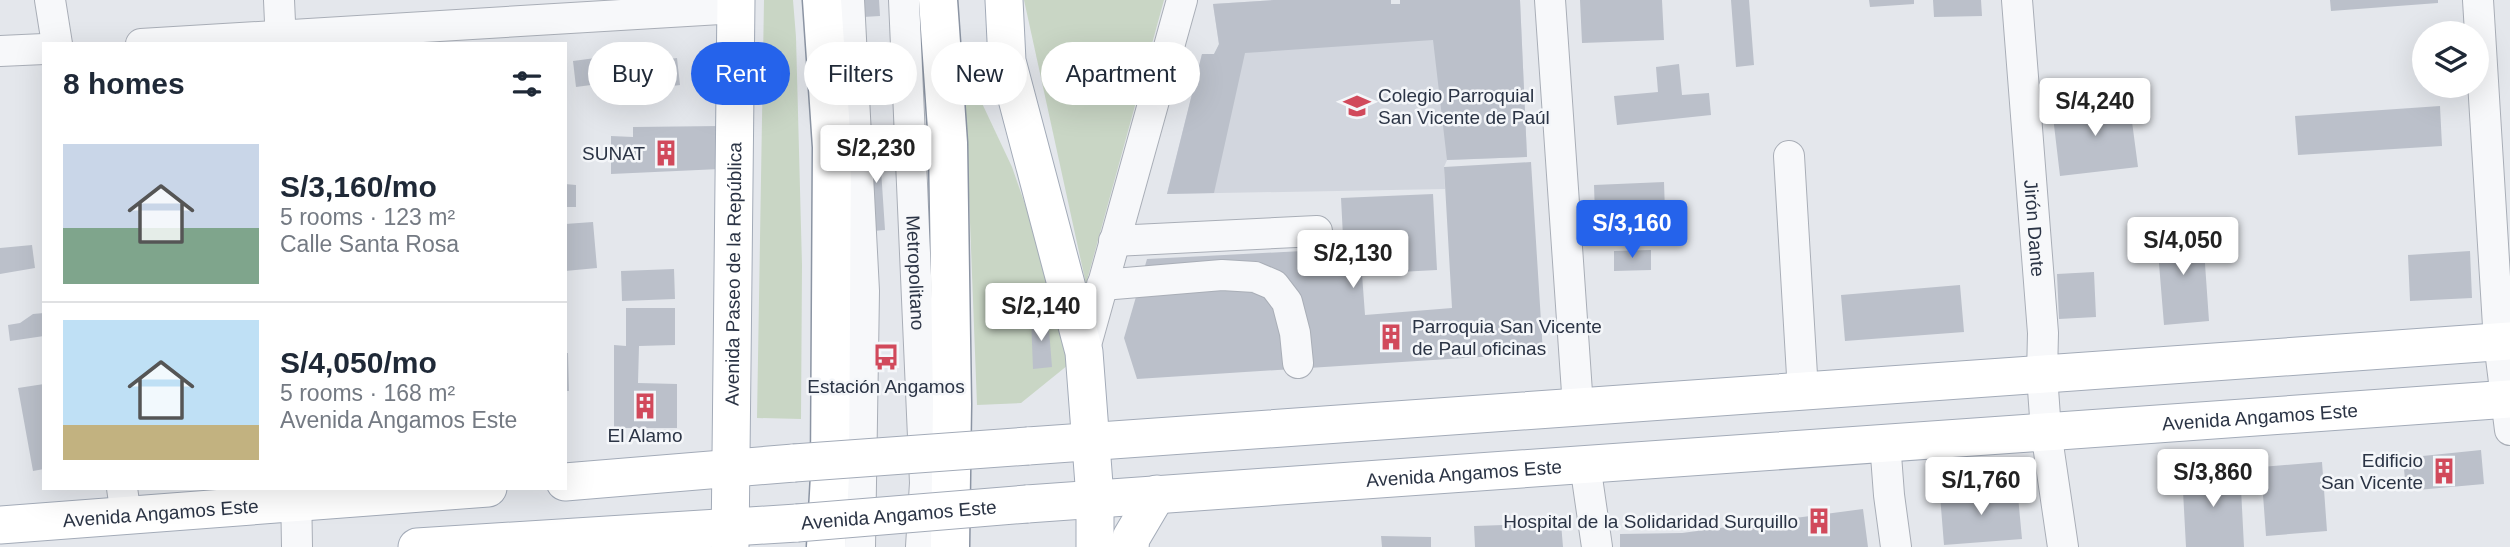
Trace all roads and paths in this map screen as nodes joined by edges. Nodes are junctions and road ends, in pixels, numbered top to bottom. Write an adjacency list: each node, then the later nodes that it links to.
1 (50, 0): 14 (street)
2 (279, 0): 13 (street)
3 (822, 0): 45 (highway)
4 (849, 0): 46 (street)
5 (904, 0): 47 (street, Metropolitano)
6 (938, 0): 48 (highway)
7 (1004, 0): 23 (main road)
8 (1182, 0): 20 (street)
9 (1549, 0): 27 (street)
10 (2017, 0): 25 (street, Jirón Dante)
11 (2478, 0): 22 (street)
12 (736, 4): 13 (street); 33 (main road, Avenida Paseo de la República)
13 (281, 40): 15 (street)
14 (57, 42)
15 (211, 42)
16 (42, 49): 17 (street)
17 (0, 51)
18 (1789, 156): 26 (street)
19 (1317, 231): 20 (street)
20 (1114, 242): 21 (street)
21 (1102, 285): 23 (street); 24 (street)
22 (2505, 341): 25 (main road); 28 (street)
23 (1084, 352): 30 (main road)
24 (1298, 363)
25 (2042, 375): 26 (main road); 29 (street, Jirón Dante)
26 (1803, 392): 27 (main road)
27 (1578, 407): 30 (main road)
28 (2508, 410): 29 (main road, Avenida Angamos Este)
29 (2046, 431): 31 (main road, Avenida Angamos Este); 53 (street, Jirón Dante)
30 (1091, 441): 33 (main road, bridge); 38 (main road)
31 (1885, 442): 32 (main road, Avenida Angamos Este); 52 (street)
32 (1585, 464): 36 (main road, Avenida Angamos Este); 51 (street)
33 (729, 468): 34 (main road); 41 (main road, Avenida Paseo de la República)
34 (567, 482)
35 (440, 490): 37 (main road, Avenida Angamos Este)
36 (1157, 494): 38 (main road, Avenida Angamos Este); 50 (main road)
37 (296, 496): 39 (main road, Avenida Angamos Este); 43 (street)
38 (1094, 498): 41 (main road, Avenida Angamos Este, bridge); 49 (main road)
39 (124, 502): 40 (main road, Avenida Angamos Este)
40 (0, 525)
41 (730, 538): 42 (main road, Avenida Angamos Este)
42 (644, 541): 44 (main road, Avenida Angamos Este)
43 (297, 547)
44 (416, 547)
45 (826, 547)
46 (860, 547)
47 (921, 547)
48 (950, 547)
49 (1095, 547)
50 (1130, 547)
51 (1597, 547)
52 (1896, 547)
53 (2063, 547)

